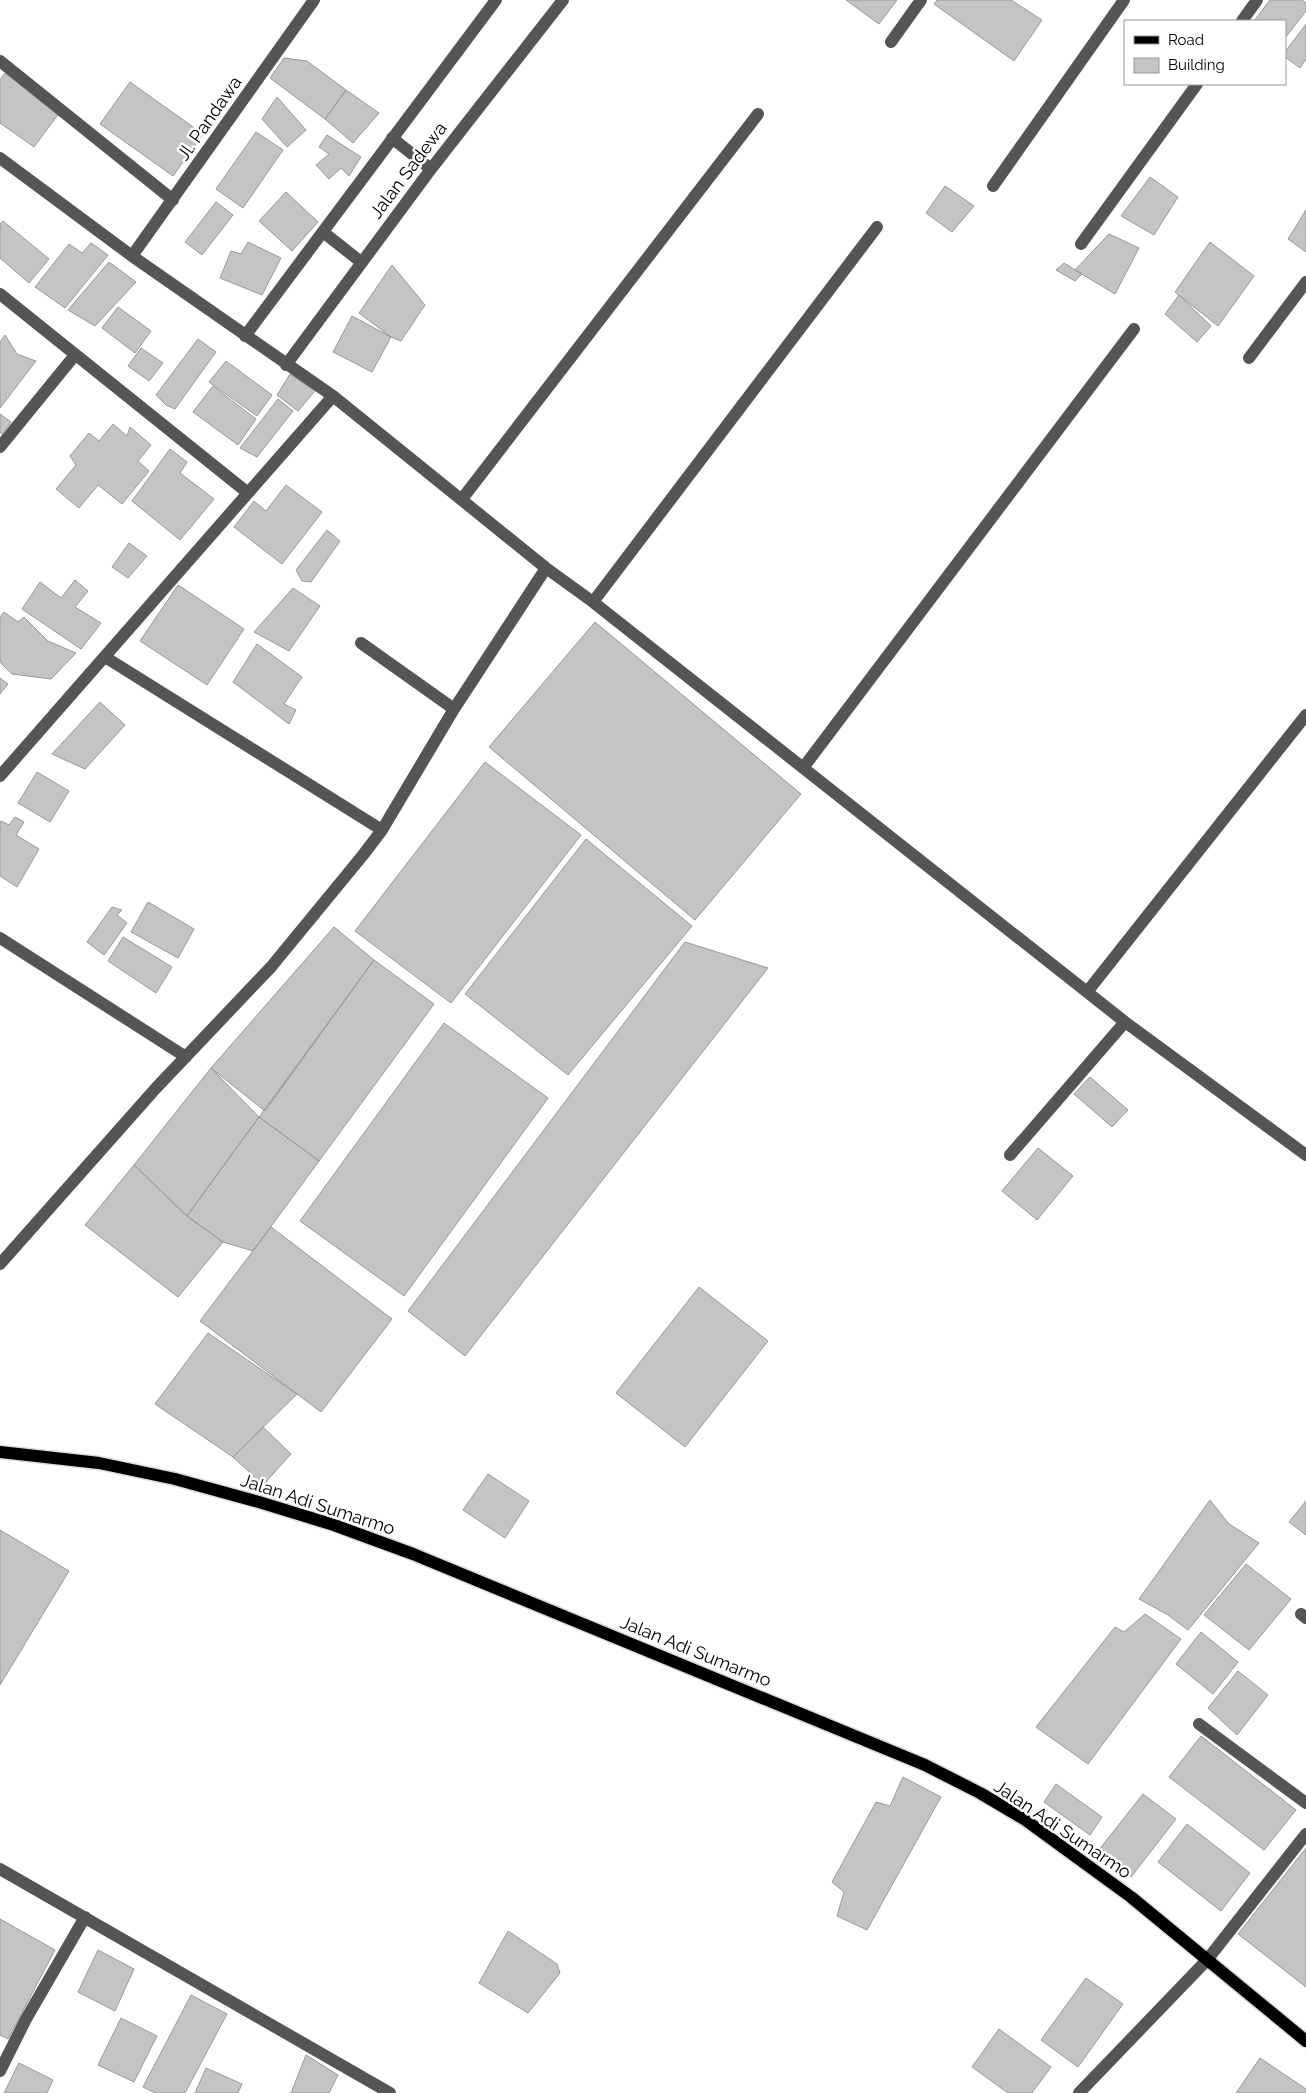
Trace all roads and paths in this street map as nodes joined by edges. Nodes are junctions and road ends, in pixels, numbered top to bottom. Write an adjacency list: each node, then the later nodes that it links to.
1 (314, 0): 16 (street, Jl. Pandawa)
2 (496, 0): 12 (street)
3 (563, 0): 14 (street, Jalan Sadewa)
4 (921, 0): 8 (street)
5 (1124, 0): 15 (street)
6 (1257, 0): 7 (street)
7 (1243, 20)
8 (891, 42)
9 (0, 61): 16 (street)
10 (1196, 85): 19 (street)
11 (758, 114): 32 (street)
12 (392, 138): 14 (street); 18 (street)
13 (0, 158): 20 (street)
14 (431, 169): 21 (street, Jalan Sadewa)
15 (993, 186)
16 (172, 200): 20 (street, Jl. Pandawa)
17 (878, 227): 34 (street)
18 (323, 232): 21 (street); 25 (street)
19 (1081, 244)
20 (132, 256): 25 (street)
21 (362, 262): 28 (street, Jalan Sadewa)
22 (1306, 282): 27 (street)
23 (0, 294): 26 (street)
24 (1134, 329): 39 (street)
25 (245, 336): 28 (street)
26 (75, 356): 30 (street); 31 (street)
27 (1249, 358)
28 (286, 365): 29 (street)
29 (333, 396): 31 (street); 32 (street)
30 (0, 447)
31 (248, 493): 36 (street)
32 (462, 498): 33 (street)
33 (546, 568): 34 (street); 37 (street)
34 (593, 602): 39 (street)
35 (361, 643): 37 (street)
36 (105, 657): 40 (street); 41 (street)
37 (454, 709): 41 (street)
38 (1306, 715): 43 (street)
39 (803, 768): 43 (street)
40 (0, 776)
41 (382, 830): 45 (street)
42 (0, 938): 45 (street)
43 (1087, 992): 44 (street)
44 (1125, 1022): 46 (street); 47 (street)
45 (186, 1057): 48 (street)
46 (1010, 1155)
47 (1306, 1155)
48 (0, 1264)
49 (0, 1452): 55 (main road, Jalan Adi Sumarmo)
50 (1199, 1724): 51 (street)
51 (1306, 1803)
52 (1306, 1834): 55 (street)
53 (0, 1869): 54 (street)
54 (85, 1917): 57 (street); 58 (street)
55 (1207, 1960): 56 (main road, Jalan Adi Sumarmo); 59 (street)
56 (1306, 2041)
57 (0, 2072)
58 (390, 2093)
59 (1079, 2093)

